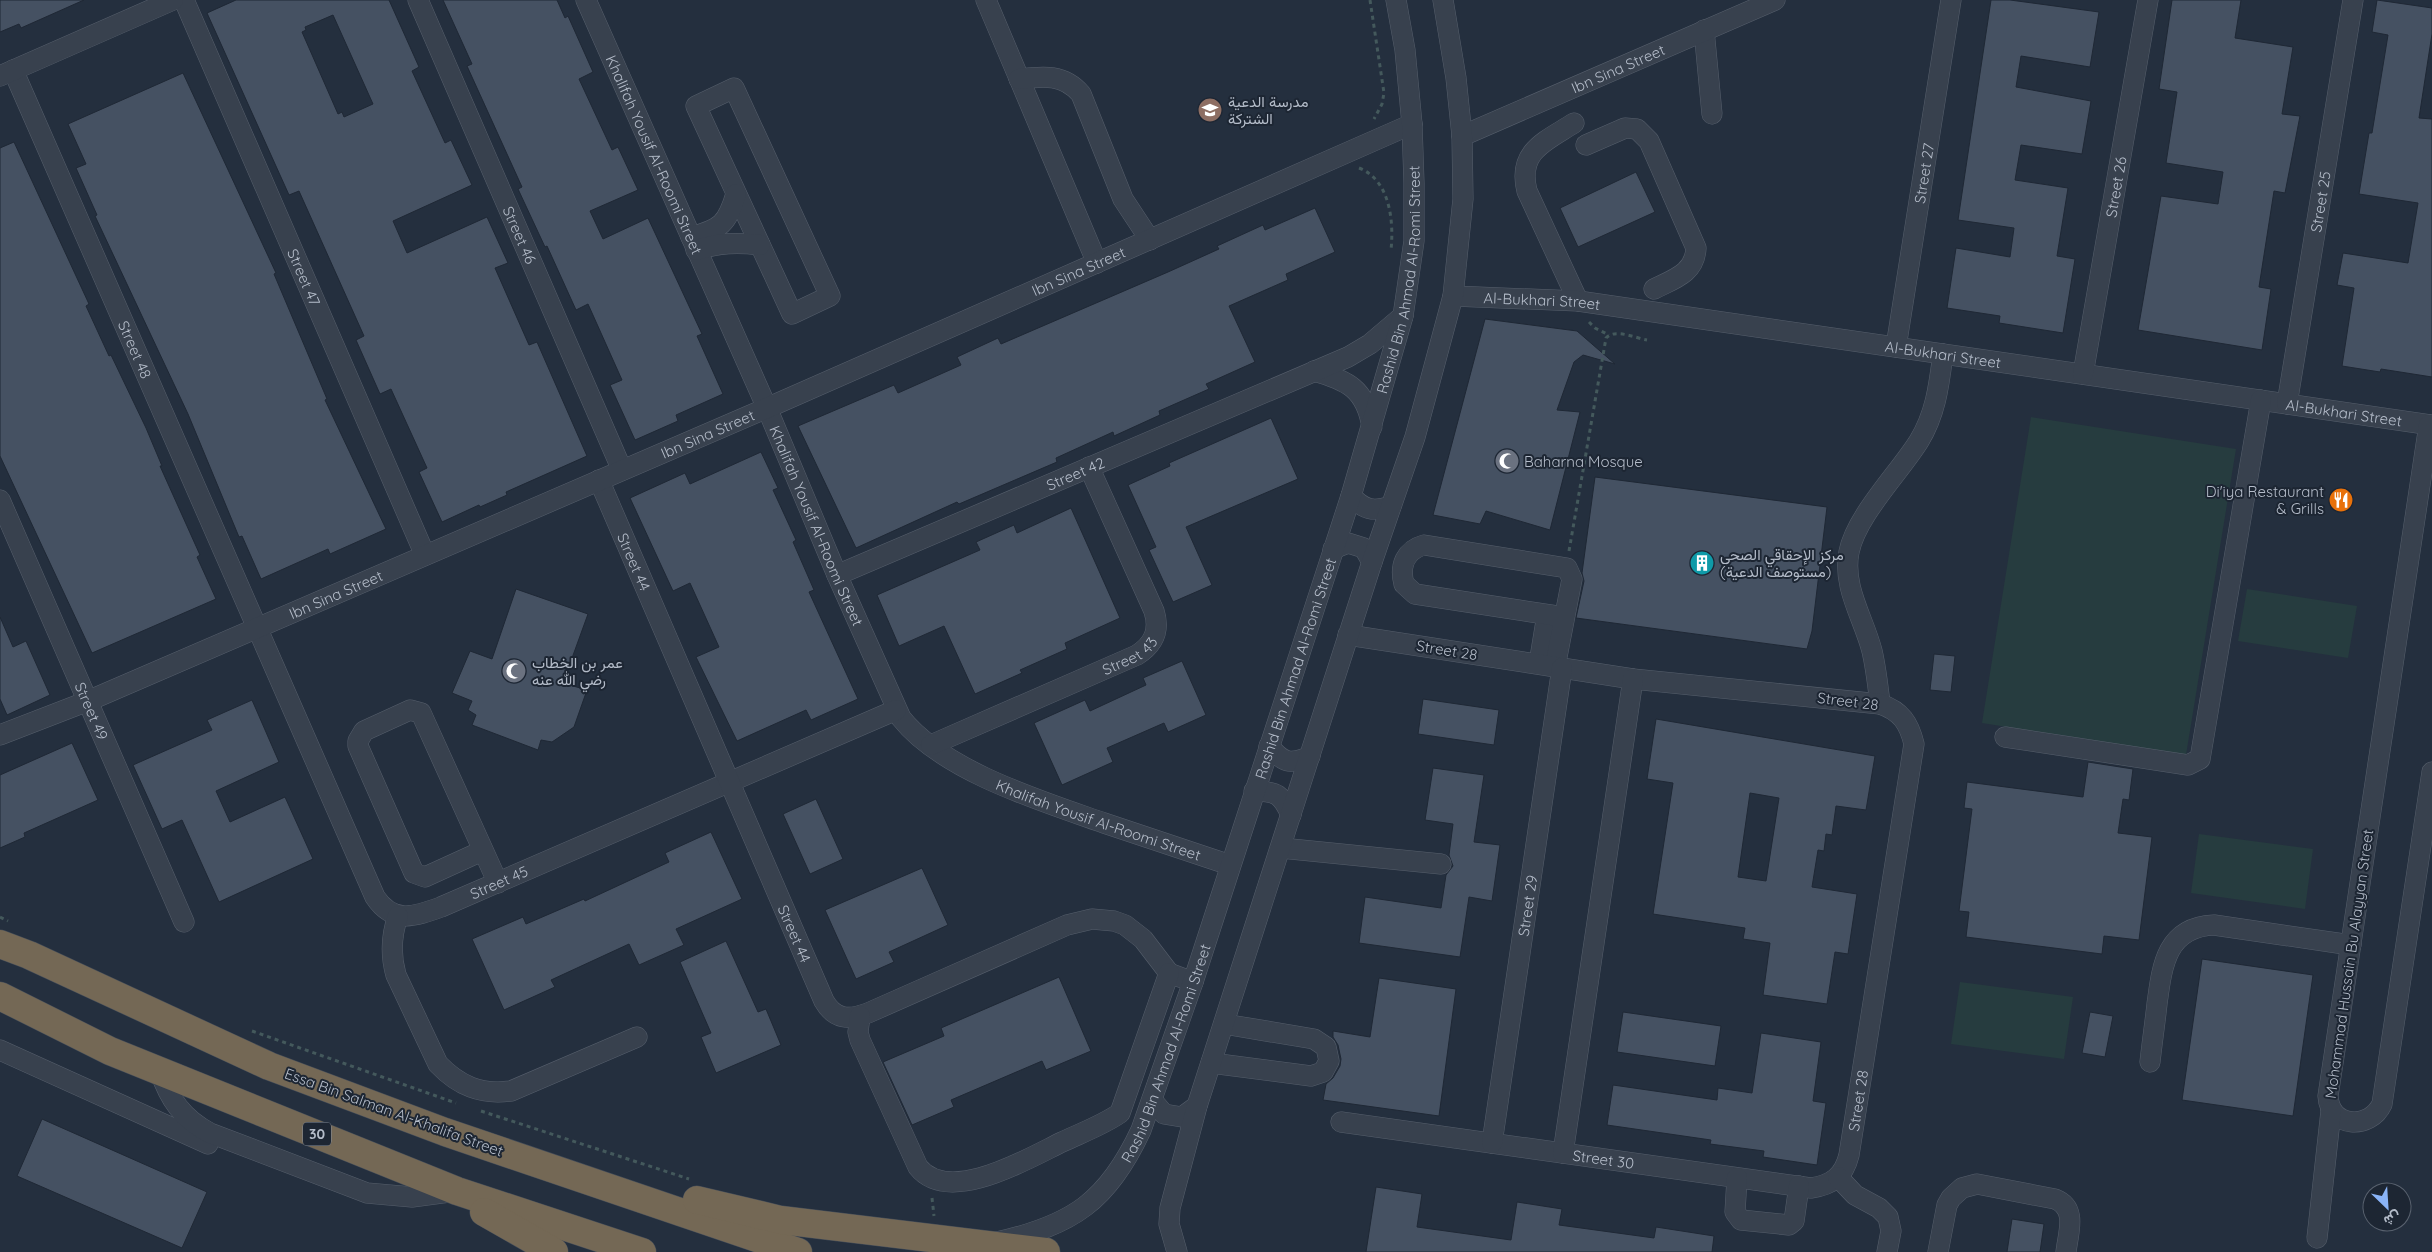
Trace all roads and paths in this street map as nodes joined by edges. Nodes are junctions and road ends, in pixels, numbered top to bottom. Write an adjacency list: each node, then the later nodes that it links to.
1 (173, 0): 14 (street)
2 (184, 0): 50 (street, Street 47)
3 (418, 0): 44 (street, Street 46)
4 (586, 0): 25 (street, Khalifah Yousif Al-Roomi Street)
5 (986, 0): 15 (street)
6 (1370, 0): 17 (path)
7 (1396, 0): 19 (street, Rashid Bin Ahmad Al-Romi Street)
8 (1443, 0): 20 (street)
9 (1775, 0): 13 (street, Ibn Sina Street)
10 (1951, 0): 34 (street, Street 27)
11 (2148, 0): 37 (street, Street 26)
12 (2353, 0): 39 (street, Street 25)
13 (1704, 30): 16 (street); 20 (street, Ibn Sina Street)
14 (6, 73): 55 (street, Street 48)
15 (1019, 79): 24 (street); 28 (street)
16 (1712, 114)
17 (1372, 120)
18 (1574, 123): 31 (street)
19 (1412, 124): 24 (street, Ibn Sina Street); 32 (street, Rashid Bin Ahmad Al-Romi Street)
20 (1462, 136): 30 (street)
21 (1586, 145): 29 (street)
22 (1352, 167): 27 (path)
23 (736, 194): 25 (street); 26 (street); 26 (street)
24 (1150, 240): 28 (street, Ibn Sina Street)
25 (694, 243): 26 (street); 40 (street, Khalifah Yousif Al-Roomi Street)
26 (760, 245)
27 (1391, 254)
28 (1097, 264): 40 (street, Ibn Sina Street)
29 (1654, 289)
30 (1453, 296): 31 (street, Al-Bukhari Street); 48 (street)
31 (1578, 301): 34 (street, Al-Bukhari Street)
32 (1402, 316): 36 (street, Street 42); 42 (street, Rashid Bin Ahmad Al-Romi Street)
33 (1647, 340): 52 (path)
34 (1896, 347): 35 (street, Al-Bukhari Street)
35 (1943, 354): 37 (street, Al-Bukhari Street); 60 (street)
36 (1314, 371): 42 (street); 43 (street, Street 42)
37 (2083, 374): 38 (street, Al-Bukhari Street)
38 (2261, 400): 39 (street, Al-Bukhari Street); 63 (street)
39 (2287, 404): 41 (street, Al-Bukhari Street)
40 (767, 408): 44 (street, Ibn Sina Street); 53 (street, Khalifah Yousif Al-Roomi Street)
41 (2431, 425): 79 (street, Mohammad Hussain Bu Alayyan Street)
42 (1372, 427): 46 (street, Rashid Bin Ahmad Al-Romi Street)
43 (1089, 468): 53 (street, Street 42); 64 (street, Street 43)
44 (622, 470): 45 (street, Ibn Sina Street)
45 (599, 480): 50 (street, Ibn Sina Street); 68 (street, Street 44)
46 (1351, 496): 48 (street); 49 (street, Rashid Bin Ahmad Al-Romi Street)
47 (0, 500): 59 (street, Street 49)
48 (1391, 506): 51 (street)
49 (1333, 549): 51 (street); 65 (street, Rashid Bin Ahmad Al-Romi Street)
50 (425, 555): 55 (street, Ibn Sina Street)
51 (1372, 562): 56 (street)
52 (1567, 568): 54 (street, Street 29); 54 (street)
53 (837, 575): 61 (street, Khalifah Yousif Al-Roomi Street)
54 (1556, 616): 57 (street, Street 29)
55 (256, 629): 59 (street, Ibn Sina Street); 76 (street)
56 (1348, 635): 57 (street, Street 28); 66 (street)
57 (1552, 666): 58 (street, Street 28); 97 (street, Street 29)
58 (1633, 680): 60 (street, Street 28); 98 (street)
59 (88, 701): 62 (street, Ibn Sina Street); 77 (street, Street 49)
60 (1880, 704): 101 (street, Street 28)
61 (896, 710): 64 (street, Khalifah Yousif Al-Roomi Street); 68 (street, Street 45)
62 (0, 735)
63 (2005, 737)
64 (931, 745): 74 (street, Khalifah Yousif Al-Roomi Street)
65 (1269, 746): 66 (street); 69 (street, Rashid Bin Ahmad Al-Romi Street)
66 (1310, 756): 70 (street)
67 (2432, 772): 94 (street, Mohammad Hussain Bu Alayyan Street)
68 (729, 782): 75 (street, Street 45); 85 (street, Street 44)
69 (1254, 791): 70 (street); 74 (street, Rashid Bin Ahmad Al-Romi Street)
70 (1291, 815): 71 (street)
71 (1281, 848): 73 (street); 86 (street)
72 (482, 851): 72 (street); 75 (street)
73 (1441, 864)
74 (1230, 865): 81 (street, Rashid Bin Ahmad Al-Romi Street)
75 (498, 883): 76 (street, Street 45)
76 (398, 916): 87 (street)
77 (184, 922)
78 (0, 944): 96 (highway, Essa Bin Salman Al-Khalifa Street)
79 (2351, 945): 89 (street); 94 (street, Mohammad Hussain Bu Alayyan Street)
80 (1169, 973): 81 (street, Street 44); 85 (street, Street 44); 100 (street)
81 (1193, 982): 92 (street, Rashid Bin Ahmad Al-Romi Street)
82 (0, 996): 84 (highway, 30)
83 (0, 1007): 84 (highway)
84 (29, 1009): 91 (highway, 30)
85 (860, 1016): 100 (street)
86 (1224, 1024): 90 (street); 90 (street)
87 (637, 1037)
88 (0, 1050): 99 (street)
89 (2150, 1062)
90 (1211, 1063): 93 (street)
91 (160, 1070): 99 (street); 104 (highway, 30)
92 (1152, 1100): 93 (street); 107 (street, Rashid Bin Ahmad Al-Romi Street)
93 (1197, 1106): 112 (street)
94 (2331, 1111): 106 (street)
95 (1341, 1122): 97 (street, Street 30)
96 (445, 1132): 107 (highway); 110 (highway, Essa Bin Salman Al-Khalifa Street)
97 (1492, 1143): 98 (street, Street 30)
98 (1563, 1153): 102 (street, Street 30)
99 (278, 1159): 104 (street)
100 (922, 1173): 105 (path)
101 (1838, 1177): 103 (street, Street 30); 113 (street)
102 (1737, 1178): 103 (street, Street 30); 103 (street)
103 (1799, 1186)
104 (457, 1191): 108 (highway); 109 (highway, 30)
105 (934, 1220)
106 (2317, 1238)
107 (988, 1244): 111 (highway)
108 (554, 1252)
109 (642, 1252)
110 (798, 1252)
111 (1046, 1252)
112 (1177, 1252)
113 (1887, 1252)
114 (1938, 1252): 115 (street)
115 (2066, 1252)

